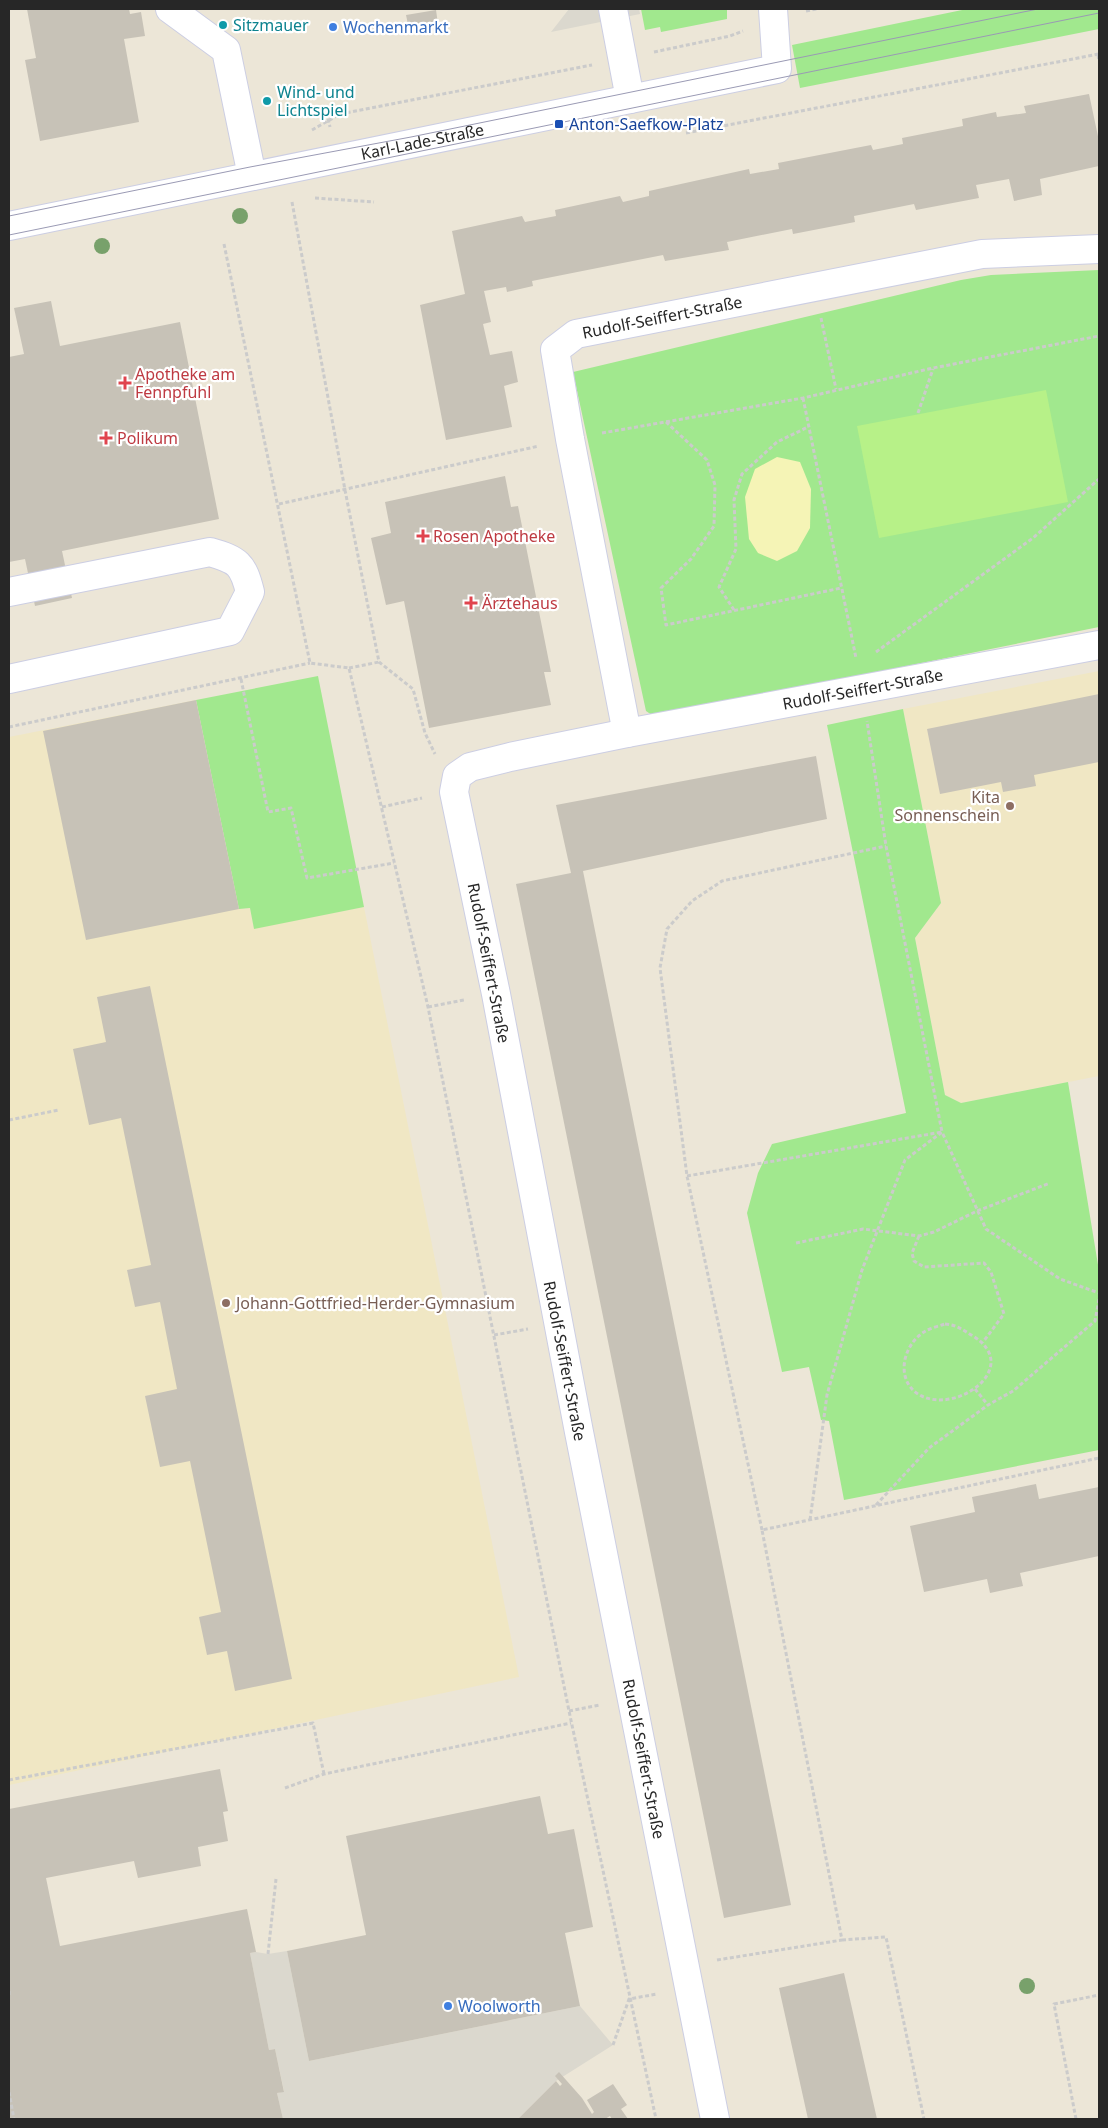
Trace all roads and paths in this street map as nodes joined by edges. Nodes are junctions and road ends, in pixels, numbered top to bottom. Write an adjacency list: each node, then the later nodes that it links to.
1 (170, 9): 14 (street)
2 (613, 9): 5 (street)
3 (773, 14): 5 (path); 7 (street, Karl-Lade-Straße)
4 (1099, 54): 6 (path); 11 (path)
5 (621, 59): 7 (street); 9 (path)
6 (1099, 61)
7 (630, 99): 13 (street, Karl-Lade-Straße)
8 (326, 106): 9 (path)
9 (328, 120): 10 (path); 12 (path)
10 (330, 127)
11 (686, 133)
12 (303, 134)
13 (286, 169): 14 (street, Karl-Lade-Straße); 28 (path)
14 (252, 176): 15 (street, Karl-Lade-Straße)
15 (9, 226)
16 (224, 244): 29 (path)
17 (1099, 249): 18 (street, Rudolf-Seiffert-Straße)
18 (815, 286): 21 (path); 26 (street, Rudolf-Seiffert-Straße)
19 (1099, 336): 20 (path)
20 (933, 368): 21 (path); 23 (path)
21 (836, 389): 22 (path)
22 (803, 398): 24 (path); 25 (path)
23 (918, 413)
24 (665, 422): 26 (path); 32 (path)
25 (808, 428): 30 (path); 32 (path)
26 (570, 438): 28 (path); 41 (street, Rudolf-Seiffert-Straße)
27 (1099, 479): 37 (path)
28 (345, 490): 29 (path); 34 (path)
29 (278, 504): 35 (path)
30 (841, 588): 32 (path); 37 (path)
31 (9, 592): 39 (street)
32 (734, 610)
33 (1099, 645): 37 (street, Rudolf-Seiffert-Straße)
34 (379, 662): 36 (path); 42 (path)
35 (310, 663): 36 (path); 38 (path)
36 (349, 668): 43 (path)
37 (860, 677): 41 (street, Rudolf-Seiffert-Straße); 44 (path)
38 (241, 678): 40 (path); 45 (path)
39 (9, 679)
40 (9, 727)
41 (627, 733): 42 (street, Rudolf-Seiffert-Straße)
42 (455, 784): 43 (path); 71 (street, Rudolf-Seiffert-Straße)
43 (382, 808): 45 (path)
44 (886, 846): 48 (path); 49 (path)
45 (394, 863): 64 (path)
46 (59, 1110): 47 (path)
47 (9, 1120)
48 (942, 1132): 49 (path); 51 (path); 52 (path)
49 (687, 1176): 63 (path)
50 (1050, 1183): 51 (path)
51 (977, 1211): 53 (path); 55 (path)
52 (878, 1230): 53 (path); 54 (path); 62 (path)
53 (919, 1236): 57 (path)
54 (796, 1243)
55 (1099, 1293)
56 (1099, 1299): 59 (path)
57 (983, 1342): 58 (path); 58 (path)
58 (974, 1389): 59 (path)
59 (988, 1405): 61 (path)
60 (1099, 1458): 61 (path)
61 (875, 1506): 62 (path)
62 (810, 1520): 63 (path)
63 (762, 1530): 69 (path)
64 (571, 1724): 65 (path); 75 (path)
65 (324, 1774): 66 (path); 67 (path)
66 (9, 1780)
67 (285, 1788)
68 (276, 1879): 70 (path)
69 (842, 1940): 71 (path); 81 (path)
70 (268, 1954)
71 (687, 1976): 75 (path); 80 (street, Rudolf-Seiffert-Straße)
72 (9, 1991): 73 (path)
73 (9, 1995)
74 (1099, 1995): 82 (path)
75 (629, 1999): 76 (path); 79 (path)
76 (613, 2045)
77 (9, 2092): 78 (path)
78 (14, 2119)
79 (656, 2119)
80 (715, 2119)
81 (924, 2119)
82 (1076, 2119)

